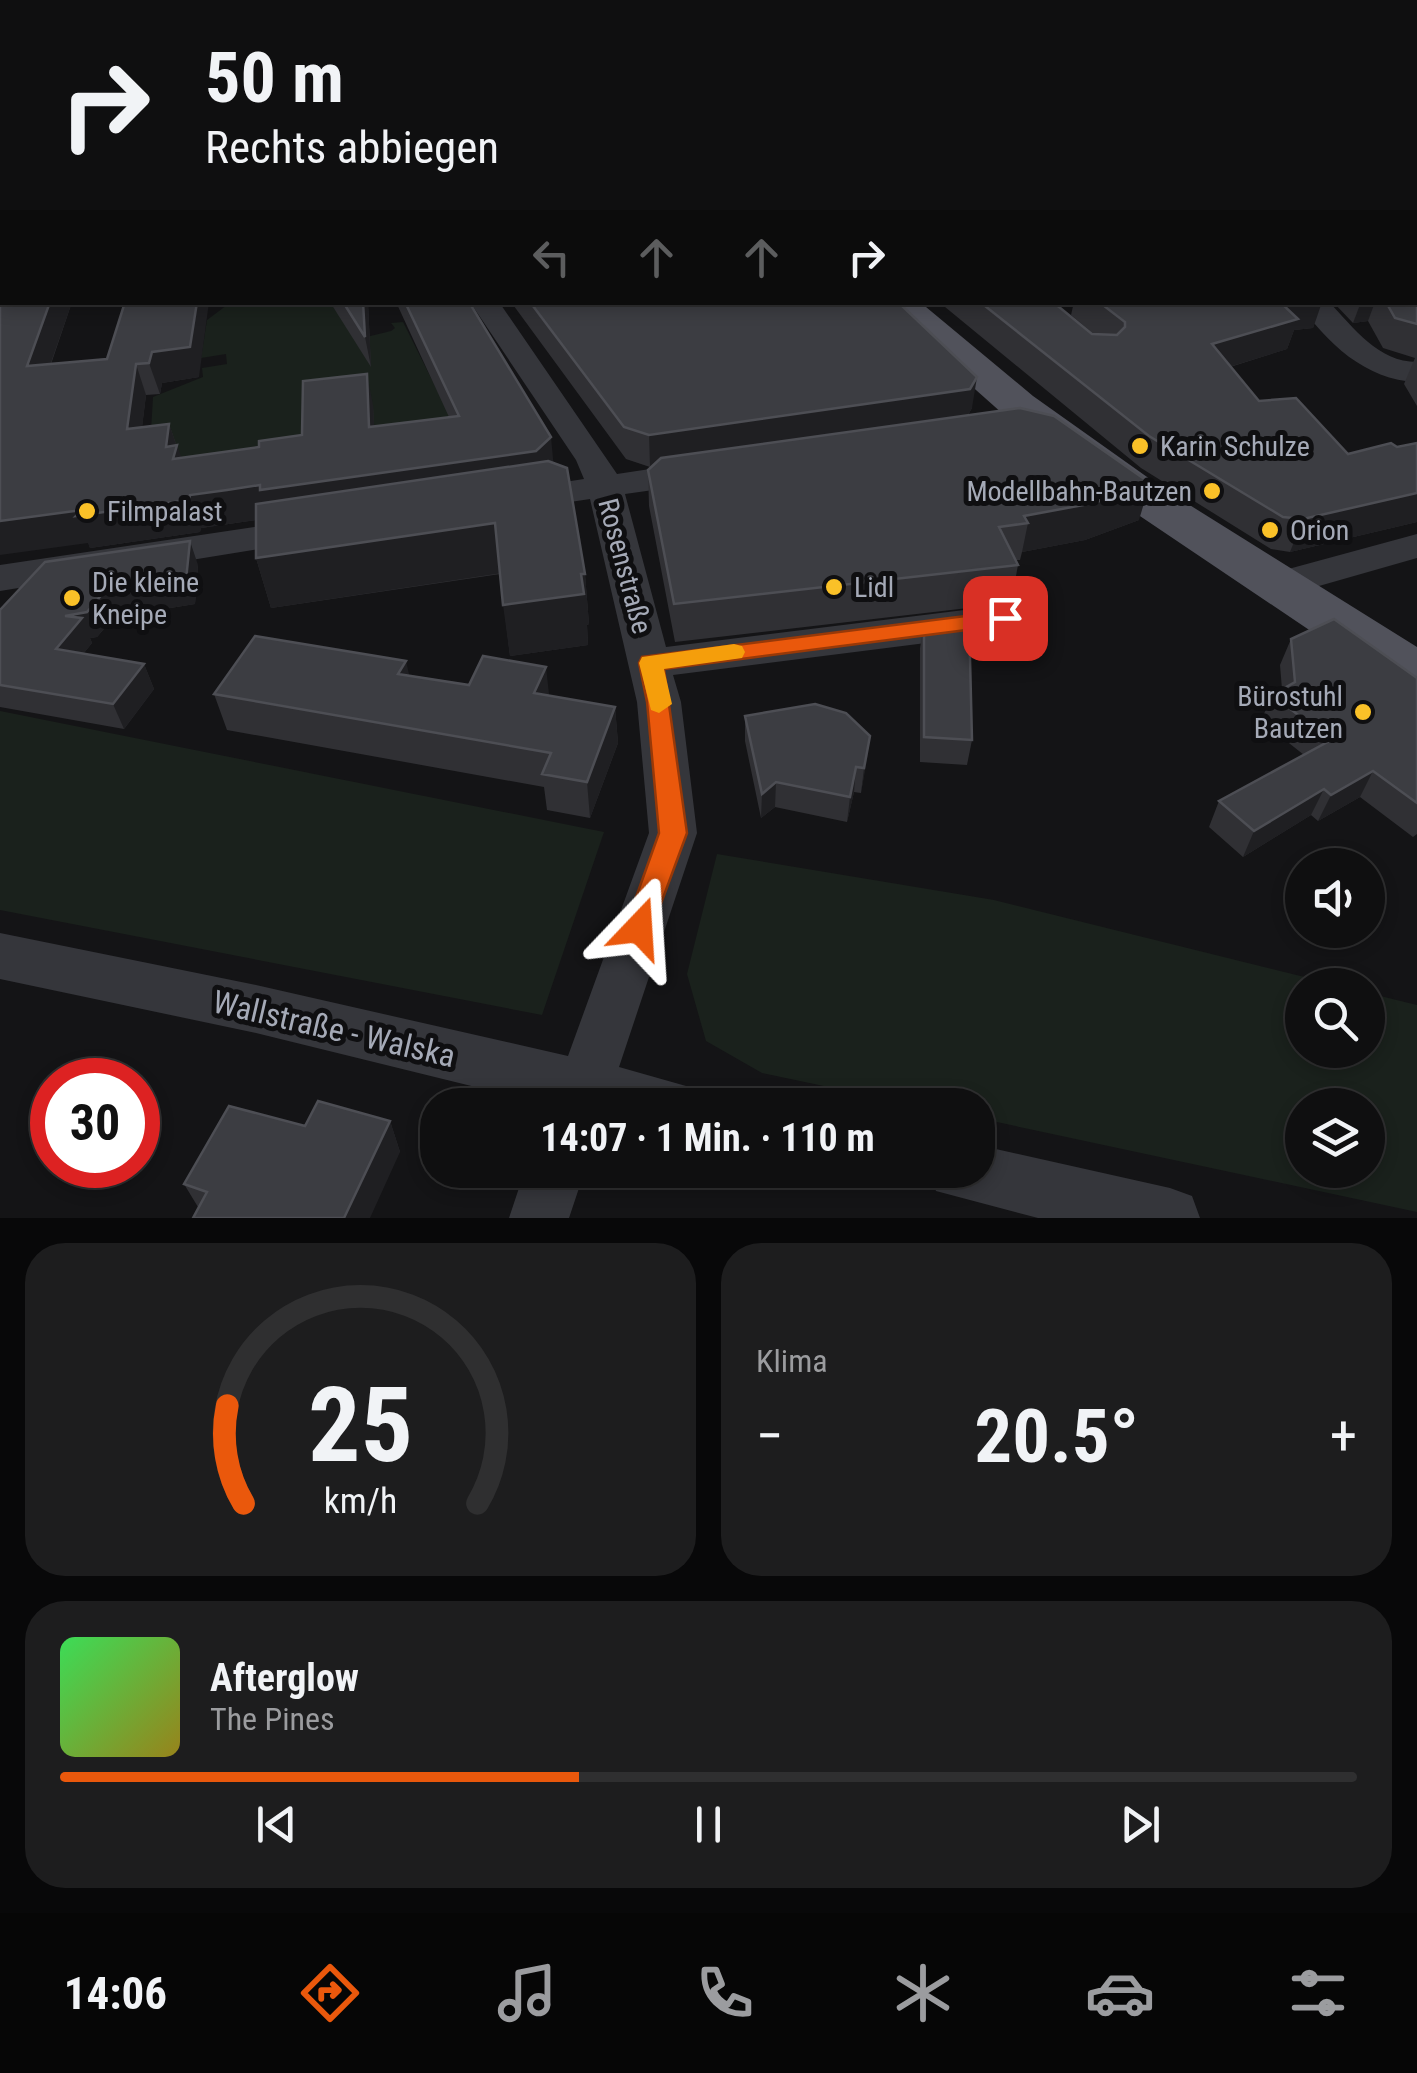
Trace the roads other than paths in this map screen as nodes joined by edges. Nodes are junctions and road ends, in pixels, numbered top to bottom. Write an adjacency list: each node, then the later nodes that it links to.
1 (486, 305): 8 (street, Rosenstraße)
2 (899, 305): 13 (main road)
3 (1315, 305): 4 (street)
4 (1342, 331): 5 (street); 6 (street)
5 (1417, 360)
6 (1417, 372)
7 (738, 467): 8 (street)
8 (604, 486): 9 (street); 15 (street, Rosenstraße)
9 (488, 504)
10 (351, 524): 12 (street)
11 (1417, 546): 13 (street)
12 (0, 578)
13 (1296, 598): 16 (main road)
14 (1005, 618): 15 (street)
15 (651, 663): 19 (street, Rosenstraße)
16 (1417, 673)
17 (0, 956): 18 (street, Wallstraße - Walska)
18 (551, 1088)
19 (584, 1088)
20 (995, 1179): 23 (street)
21 (549, 1188): 22 (street)
22 (538, 1218)
23 (1170, 1218)

